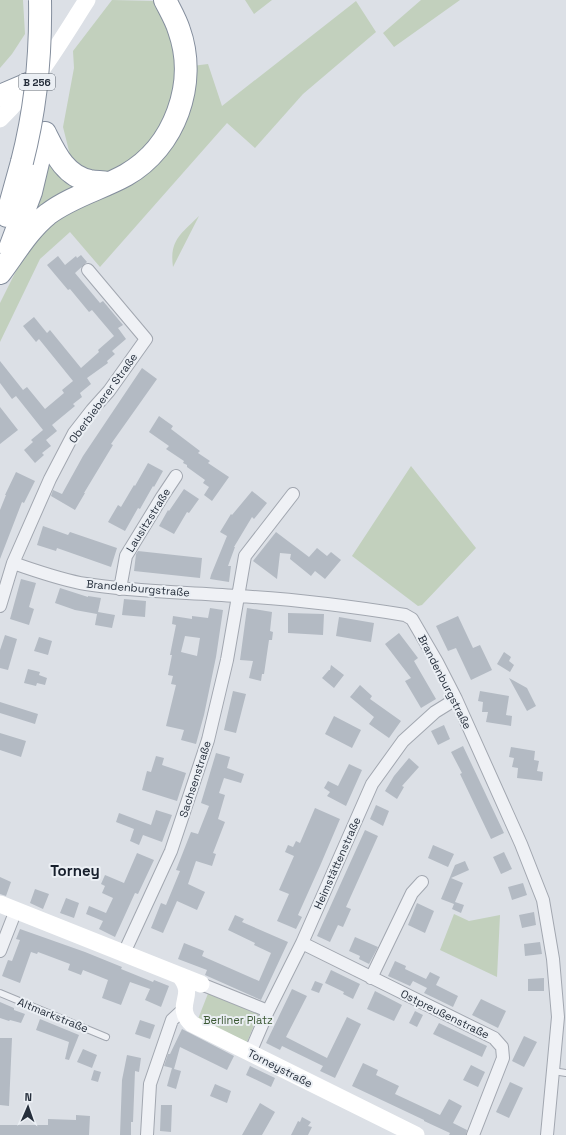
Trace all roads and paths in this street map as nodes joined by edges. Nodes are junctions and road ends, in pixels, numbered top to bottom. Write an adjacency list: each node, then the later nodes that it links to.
1 (40, 0): 10 (highway, B 256, bridge)
2 (55, 0): 8 (highway, B 256)
3 (87, 0): 5 (street)
4 (165, 0): 9 (highway)
5 (35, 81): 6 (highway); 7 (street)
6 (0, 96)
7 (0, 119)
8 (45, 133): 9 (highway); 12 (highway, B 256)
9 (108, 183): 12 (highway)
10 (0, 234)
11 (88, 270): 15 (street, Oberbieberer Straße)
12 (0, 272)
13 (176, 476): 16 (street, Lausitzstraße)
14 (293, 494): 17 (street, Sachsenstraße)
15 (13, 564): 16 (street, Brandenburgstraße); 18 (street, Oberbieberer Straße)
16 (120, 589): 17 (street, Brandenburgstraße)
17 (238, 596): 19 (street, Brandenburgstraße); 25 (street, Sachsenstraße)
18 (0, 606)
19 (456, 699): 23 (street, Heimstättenstraße); 34 (street, Brandenburgstraße)
20 (422, 882): 27 (street)
21 (0, 904): 22 (street)
22 (16, 910): 24 (street); 25 (street)
23 (302, 943): 27 (street, Ostpreußenstraße); 31 (street, Heimstättenstraße)
24 (0, 951)
25 (124, 952): 26 (street)
26 (180, 976): 28 (street); 30 (street)
27 (371, 978): 38 (street, Ostpreußenstraße)
28 (200, 984): 31 (street)
29 (0, 993): 32 (lane, Altmarkstraße)
30 (185, 1008): 33 (street, Torneystraße); 37 (street)
31 (268, 1011): 33 (street, Heimstättenstraße)
32 (106, 1037)
33 (250, 1052): 36 (street, Torneystraße)
34 (553, 1071): 35 (lane); 39 (street, Brandenburgstraße)
35 (566, 1072)
36 (406, 1133)
37 (147, 1135)
38 (473, 1135)
39 (547, 1135)

